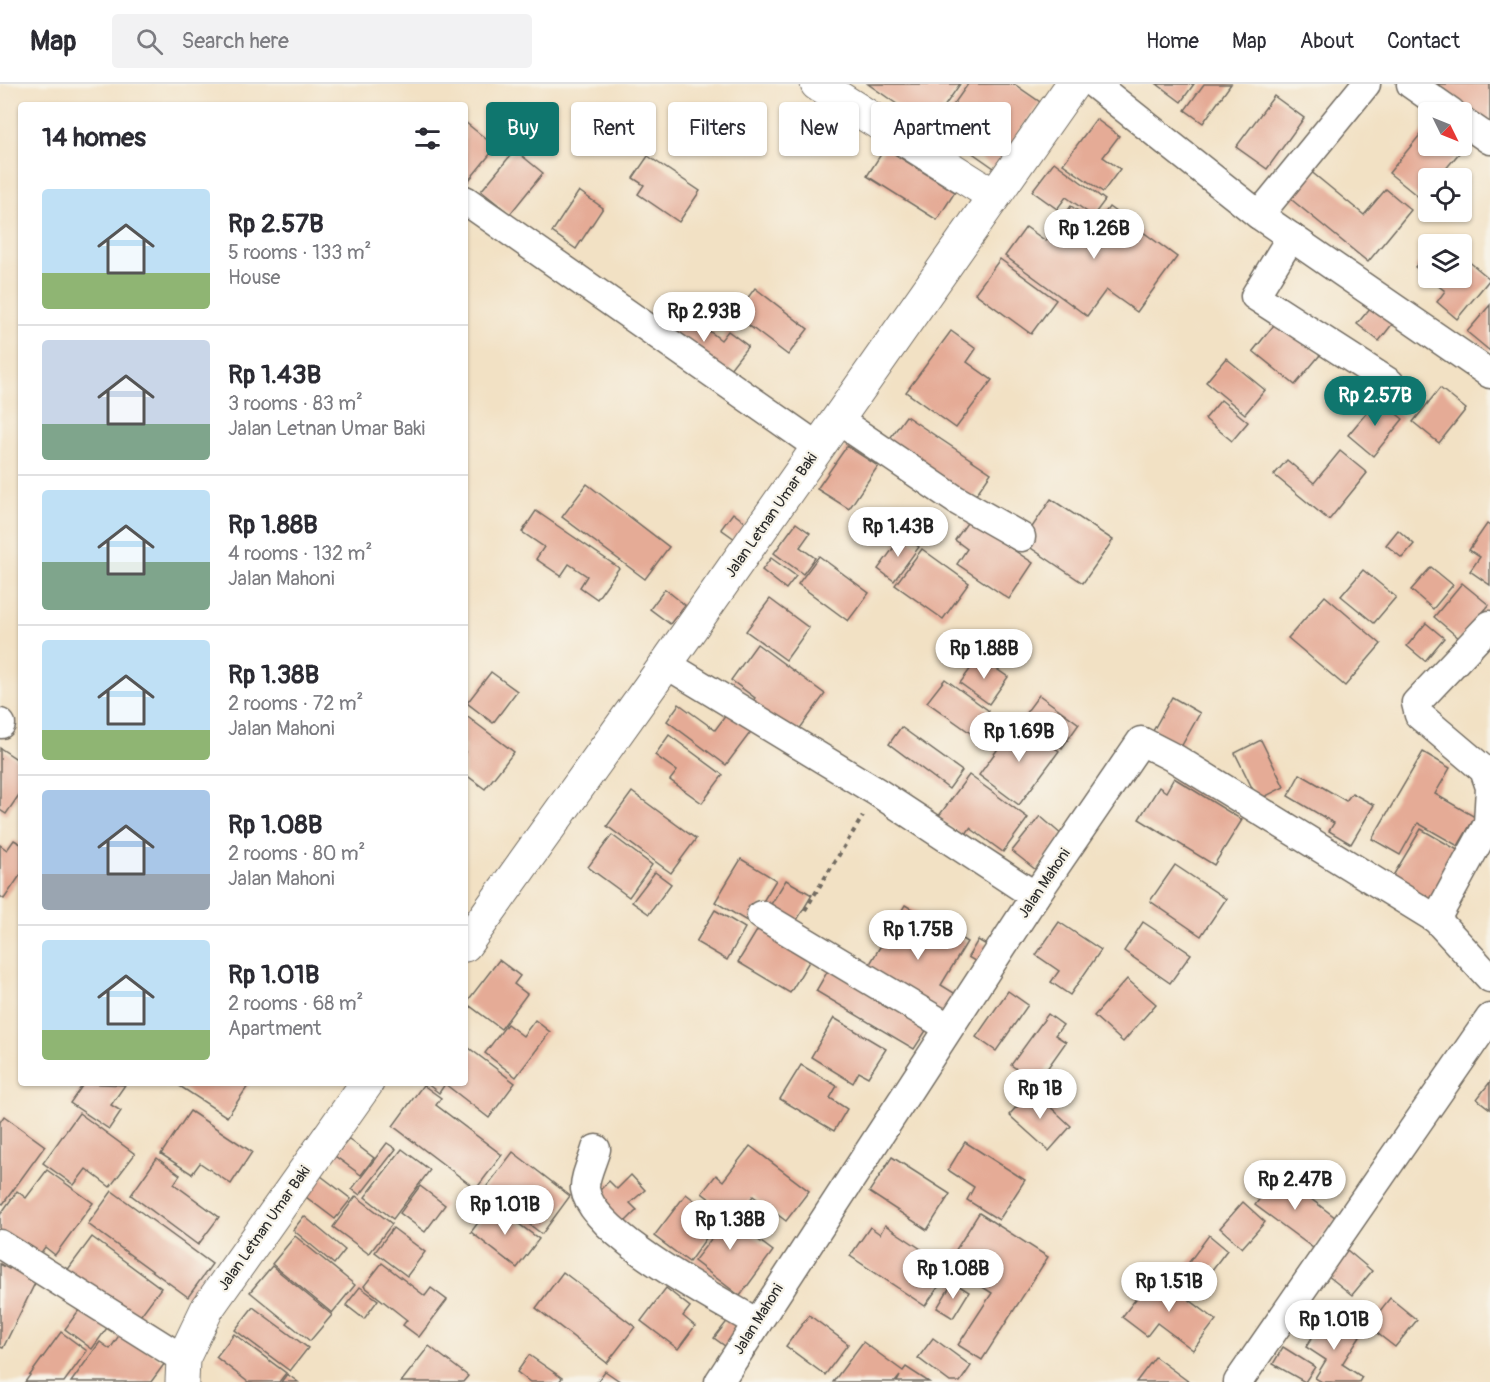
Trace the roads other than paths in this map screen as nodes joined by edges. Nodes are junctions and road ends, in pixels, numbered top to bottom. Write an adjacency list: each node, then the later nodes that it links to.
1 (817, 84): 9 (street)
2 (1073, 84): 9 (street, Jalan Letnan Umar Baki)
3 (1094, 84): 11 (street)
4 (1366, 84): 11 (street)
5 (1411, 84): 6 (street)
6 (1437, 102)
7 (1472, 128): 8 (street)
8 (1490, 140)
9 (994, 196): 15 (street, Jalan Letnan Umar Baki)
10 (468, 202): 16 (street)
11 (1259, 215): 12 (street)
12 (1292, 237): 13 (street); 14 (street)
13 (1490, 374)
14 (1390, 383)
15 (838, 420): 16 (street, Jalan Letnan Umar Baki); 17 (street)
16 (818, 447): 19 (street, Jalan Letnan Umar Baki)
17 (1021, 537)
18 (1490, 625): 22 (street)
19 (666, 664): 20 (street); 23 (street, Jalan Letnan Umar Baki)
20 (1035, 896): 22 (street, Jalan Mahoni); 26 (street, Jalan Mahoni)
21 (761, 915): 26 (street)
22 (1436, 919): 24 (street, Jalan Mahoni)
23 (468, 941)
24 (1490, 978)
25 (1490, 1018): 33 (street)
26 (948, 1027): 30 (street, Jalan Mahoni)
27 (365, 1086): 31 (street, Jalan Letnan Umar Baki)
28 (596, 1149): 30 (street)
29 (0, 1244): 31 (street)
30 (757, 1323): 32 (street, Jalan Mahoni)
31 (182, 1370)
32 (719, 1382)
33 (1238, 1382)

